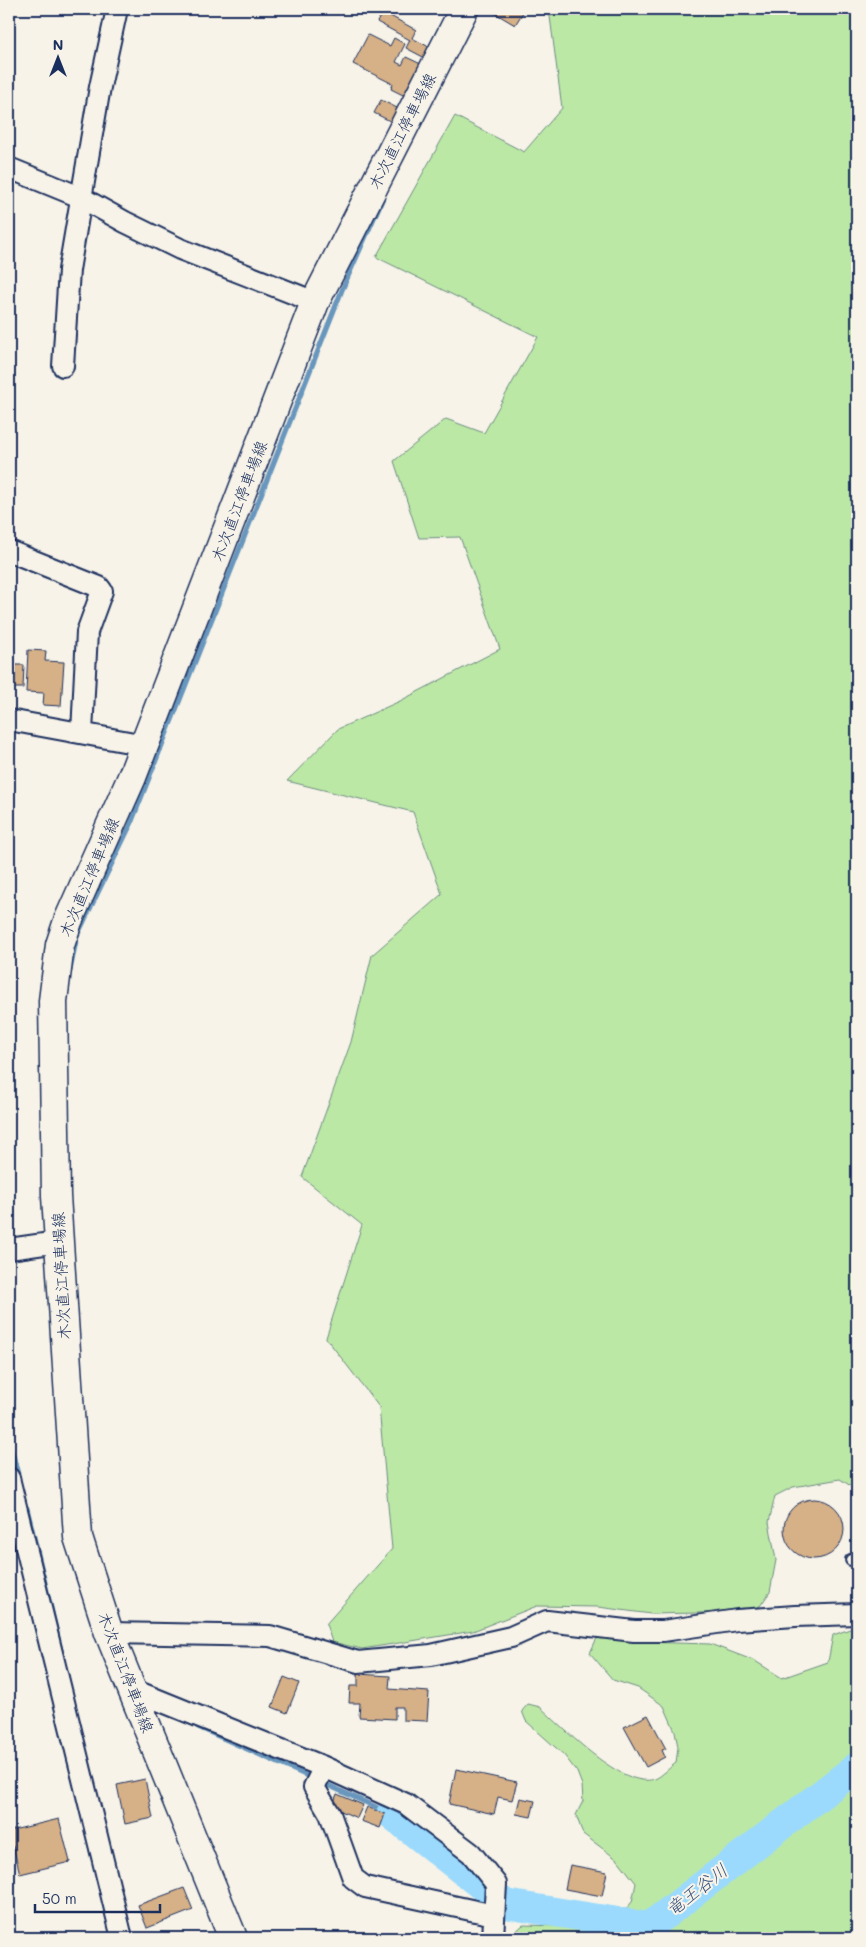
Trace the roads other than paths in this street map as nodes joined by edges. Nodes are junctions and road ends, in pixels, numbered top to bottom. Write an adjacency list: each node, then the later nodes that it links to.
1 (118, 9): 4 (street)
2 (464, 9): 5 (main road, 木次直江停車場線)
3 (9, 168): 4 (street)
4 (80, 197): 5 (street); 6 (street)
5 (315, 302): 10 (main road, 木次直江停車場線)
6 (63, 366)
7 (9, 551): 9 (street)
8 (9, 720): 9 (street)
9 (82, 733): 10 (street)
10 (145, 744): 11 (main road, 木次直江停車場線)
11 (58, 1242): 12 (street); 15 (main road, 木次直江停車場線)
12 (9, 1250)
13 (9, 1478): 19 (street)
14 (857, 1614): 15 (street)
15 (109, 1633): 16 (main road, 木次直江停車場線)
16 (131, 1689): 17 (street); 20 (main road, 木次直江停車場線)
17 (324, 1767): 18 (street); 18 (street)
18 (494, 1916): 21 (street)
19 (122, 1938)
20 (233, 1938)
21 (493, 1938)

